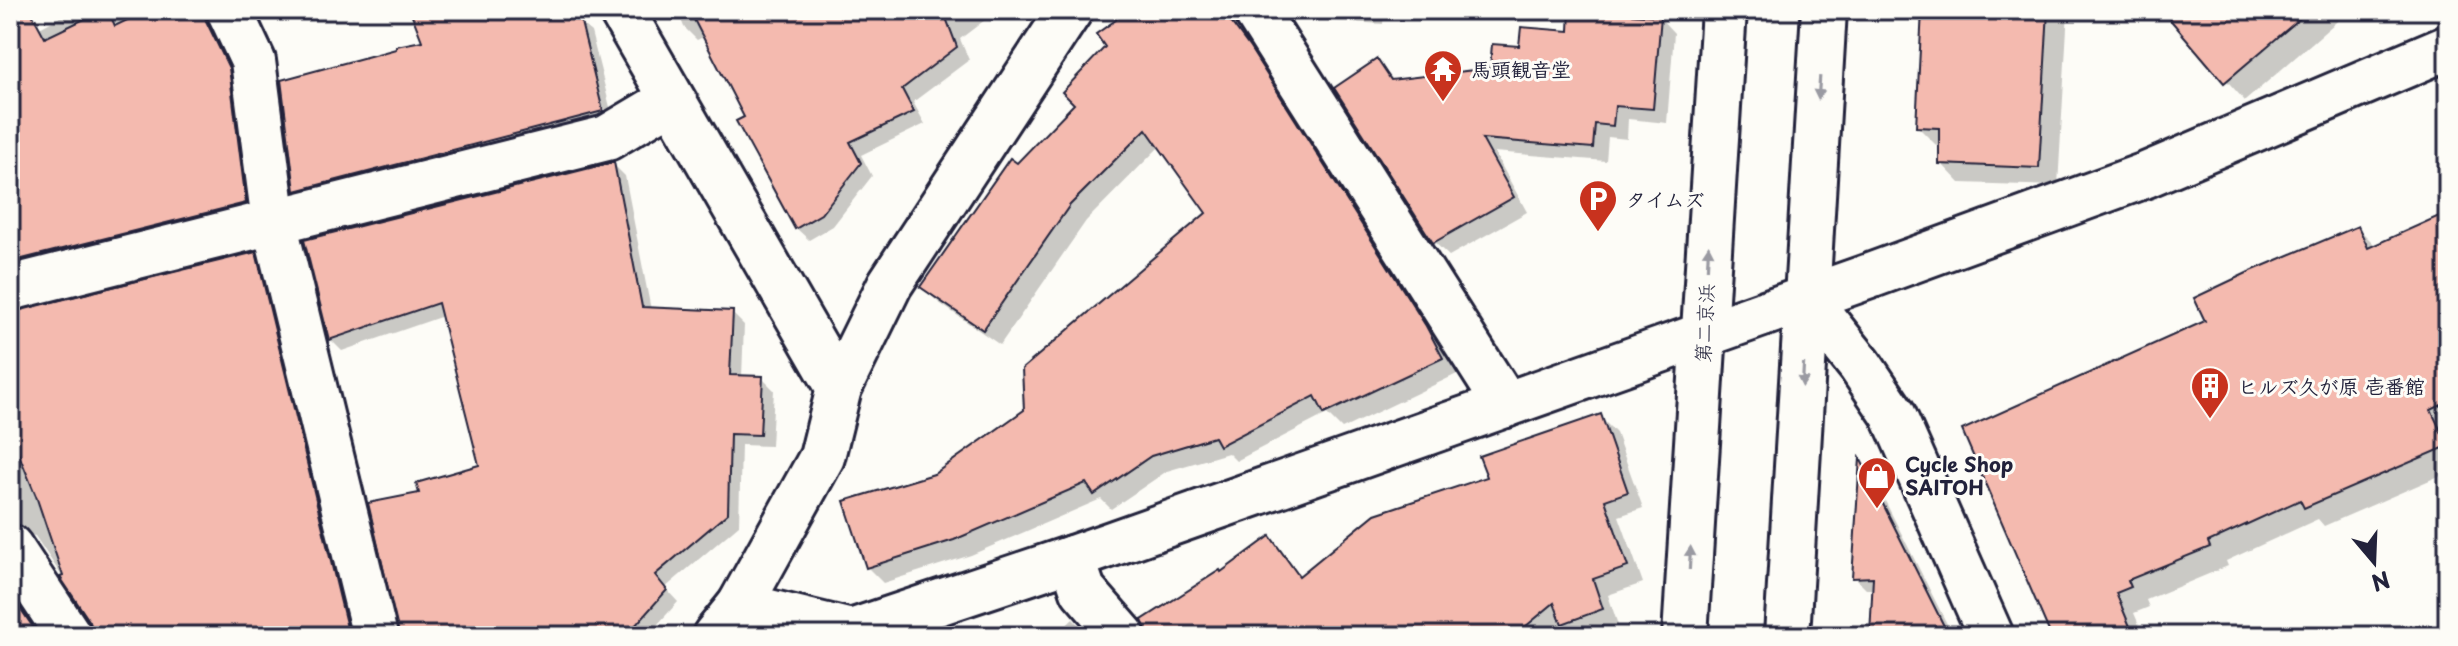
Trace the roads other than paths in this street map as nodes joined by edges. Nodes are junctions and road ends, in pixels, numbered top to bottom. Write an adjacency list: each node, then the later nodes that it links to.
1 (229, 10): 9 (main road)
2 (621, 10): 8 (main road)
3 (1070, 10): 13 (main road)
4 (1255, 10): 14 (main road)
5 (1724, 10): 12 (main road, 第二京浜, one-way to 5)
6 (1824, 10): 11 (main road, one-way to 11)
7 (2448, 47): 11 (main road)
8 (671, 100): 9 (main road); 13 (main road)
9 (274, 222): 10 (main road); 19 (main road)
10 (10, 288)
11 (1807, 299): 12 (main road); 22 (main road, one-way to 22); 23 (main road)
12 (1704, 335): 14 (main road); 21 (main road, 第二京浜, one-way to 12)
13 (839, 388): 17 (main road)
14 (1506, 405): 16 (main road)
15 (10, 547): 18 (main road)
16 (1072, 558): 17 (main road); 20 (main road)
17 (728, 620)
18 (69, 636)
19 (375, 636)
20 (1123, 636)
21 (1685, 636)
22 (1787, 636)
23 (1991, 636)

